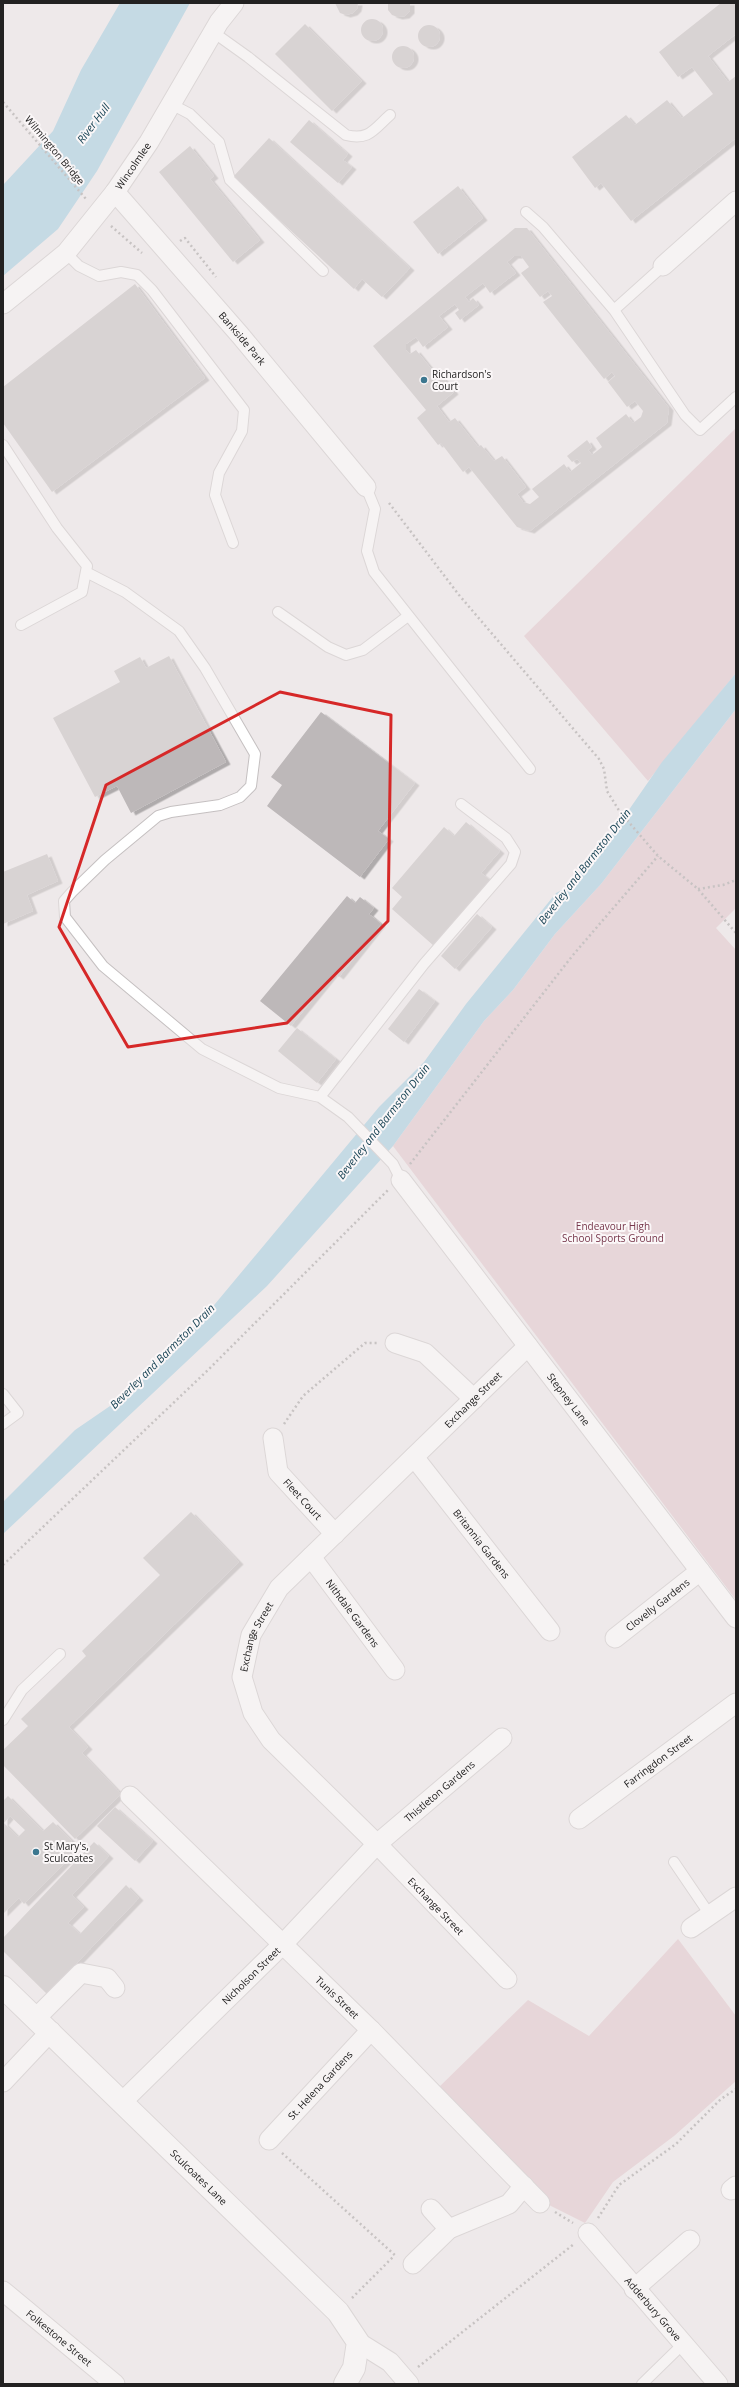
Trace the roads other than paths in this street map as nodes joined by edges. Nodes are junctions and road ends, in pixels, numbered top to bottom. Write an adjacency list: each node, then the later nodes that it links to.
1 (234, 3): 2 (street, Wincolmlee)
2 (213, 32): 3 (street, Wincolmlee); 4 (lane)
3 (171, 104): 5 (street, Wincolmlee); 10 (lane)
4 (390, 115)
5 (115, 192): 8 (street, Wincolmlee); 15 (street, Bankside Park)
6 (736, 202): 9 (street)
7 (526, 212): 12 (lane)
8 (66, 253): 11 (street, Wincolmlee); 16 (lane)
9 (663, 266): 12 (lane)
10 (323, 271)
11 (3, 304)
12 (614, 310): 13 (lane)
13 (736, 397)
14 (3, 445): 17 (lane)
15 (366, 487): 19 (lane)
16 (232, 543)
17 (86, 572): 20 (lane); 23 (lane)
18 (278, 612): 19 (lane)
19 (408, 616): 21 (lane)
20 (21, 625)
21 (530, 769)
22 (461, 804): 23 (lane)
23 (320, 1097): 24 (lane)
24 (401, 1180): 26 (street, Stepney Lane)
25 (395, 1343): 28 (street)
26 (528, 1346): 28 (street, Exchange Street); 34 (street, Stepney Lane)
27 (3, 1394): 29 (lane)
28 (474, 1399): 31 (street, Exchange Street)
29 (3, 1424)
30 (274, 1438): 32 (street, Fleet Court)
31 (414, 1457): 32 (street, Exchange Street); 36 (street, Britannia Gardens)
32 (335, 1534): 33 (street, Exchange Street)
33 (311, 1557): 39 (street, Nithdale Gardens); 45 (street, Exchange Street)
34 (700, 1571): 35 (street, Stepney Lane); 37 (street, Clovelly Gardens)
35 (736, 1618)
36 (550, 1631)
37 (615, 1638)
38 (60, 1654): 41 (lane)
39 (395, 1670)
40 (736, 1703): 44 (street, Farringdon Street)
41 (3, 1720)
42 (502, 1738): 45 (street, Thistleton Gardens)
43 (130, 1796): 50 (street, Tunis Street)
44 (579, 1819)
45 (377, 1844): 50 (street, Nicholson Street); 51 (street, Exchange Street)
46 (674, 1862): 48 (lane)
47 (736, 1897): 48 (street)
48 (710, 1915): 49 (street)
49 (690, 1928)
50 (283, 1944): 55 (street, Tunis Street); 57 (street, Nicholson Street)
51 (507, 1979)
52 (3, 1986): 54 (street, Sculcoates Lane)
53 (115, 1988): 54 (street)
54 (43, 2024): 56 (street); 57 (street, Sculcoates Lane)
55 (371, 2030): 58 (street, St. Helena Gardens); 59 (street, Tunis Street)
56 (3, 2082)
57 (121, 2103): 68 (street, Sculcoates Lane)
58 (269, 2140)
59 (524, 2186): 60 (street, Tunis Street); 62 (street)
60 (540, 2203)
61 (431, 2209): 62 (street)
62 (449, 2228): 65 (street)
63 (588, 2233): 66 (street, Adderbury Grove)
64 (690, 2240): 66 (street)
65 (413, 2264)
66 (634, 2289): 69 (street, Adderbury Grove)
67 (3, 2292): 71 (street, Folkestone Street)
68 (358, 2342): 70 (street); 72 (street)
69 (683, 2344): 73 (lane); 74 (street, Adderbury Grove)
70 (407, 2381)
71 (115, 2384)
72 (345, 2384)
73 (642, 2384)
74 (718, 2384)

